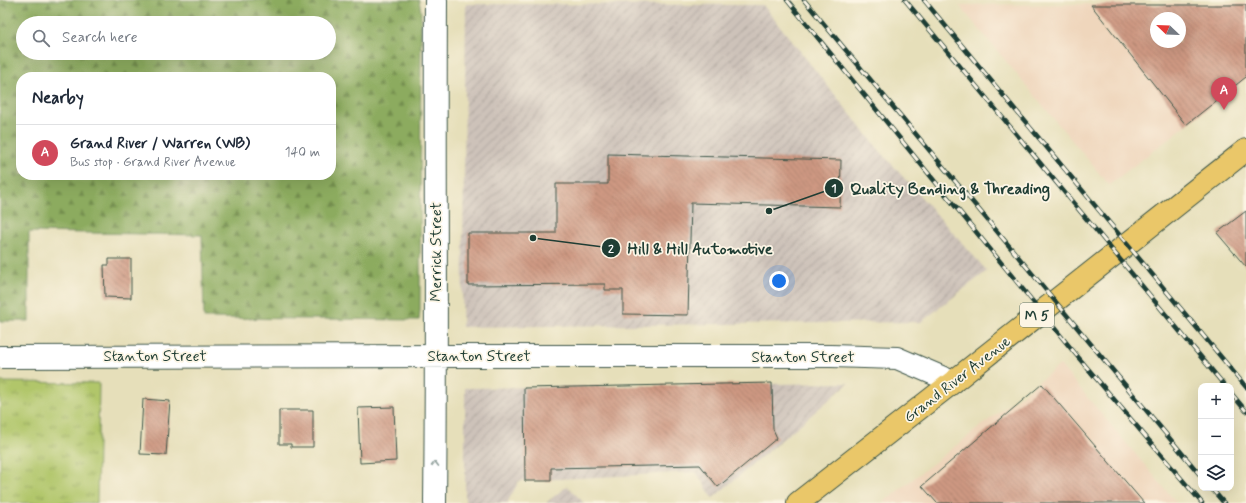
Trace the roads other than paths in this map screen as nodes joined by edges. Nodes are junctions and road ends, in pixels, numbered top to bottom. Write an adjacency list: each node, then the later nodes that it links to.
1 (436, 0): 3 (street, Merrick Street)
2 (1246, 150): 5 (main road, Grand River Avenue / M 5)
3 (437, 356): 4 (street, Stanton Street); 5 (street, Stanton Street); 6 (street, Merrick Street, one-way to 3)
4 (0, 357)
5 (953, 382): 7 (main road, Grand River Avenue / M 5)
6 (435, 503)
7 (798, 503)

